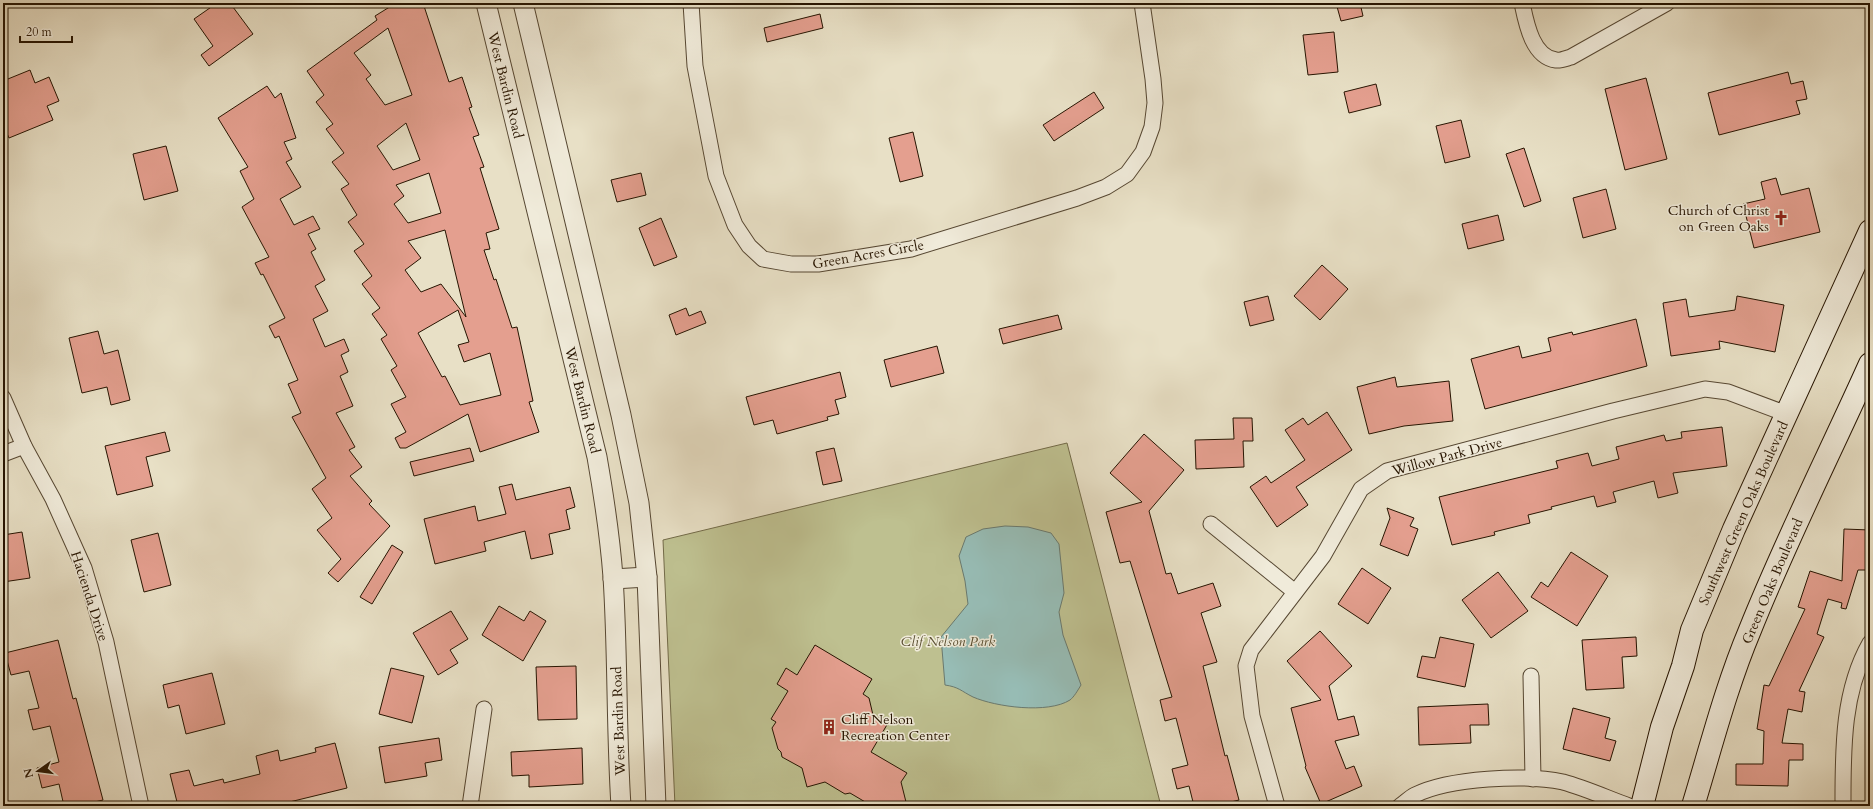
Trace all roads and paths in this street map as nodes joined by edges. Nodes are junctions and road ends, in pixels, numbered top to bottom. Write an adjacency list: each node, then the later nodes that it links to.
1 (486, 3): 15 (street, West Bardin Road)
2 (523, 3): 14 (street)
3 (691, 3): 4 (street, Green Acres Circle)
4 (1142, 3)
5 (1522, 3): 6 (street)
6 (1667, 3)
7 (1870, 231): 10 (main road, Southwest Green Oaks Boulevard)
8 (1870, 364): 29 (main road, Green Oaks Boulevard)
9 (3, 398): 11 (street, Hacienda Drive)
10 (1787, 414): 16 (street, Willow Park Drive); 28 (main road, Southwest Green Oaks Boulevard)
11 (24, 446): 12 (street); 21 (street, Hacienda Drive)
12 (3, 454)
13 (1211, 524): 16 (street)
14 (647, 577): 15 (street); 24 (street)
15 (613, 579): 23 (street, West Bardin Road)
16 (1295, 592): 25 (street, Willow Park Drive)
17 (1870, 643): 30 (street)
18 (1531, 676): 20 (street)
19 (484, 709): 22 (street)
20 (1533, 779): 26 (street); 27 (street)
21 (141, 806)
22 (470, 806)
23 (622, 806)
24 (656, 806)
25 (1277, 806)
26 (1400, 806)
27 (1629, 806)
28 (1642, 806)
29 (1693, 806)
30 (1843, 806)

